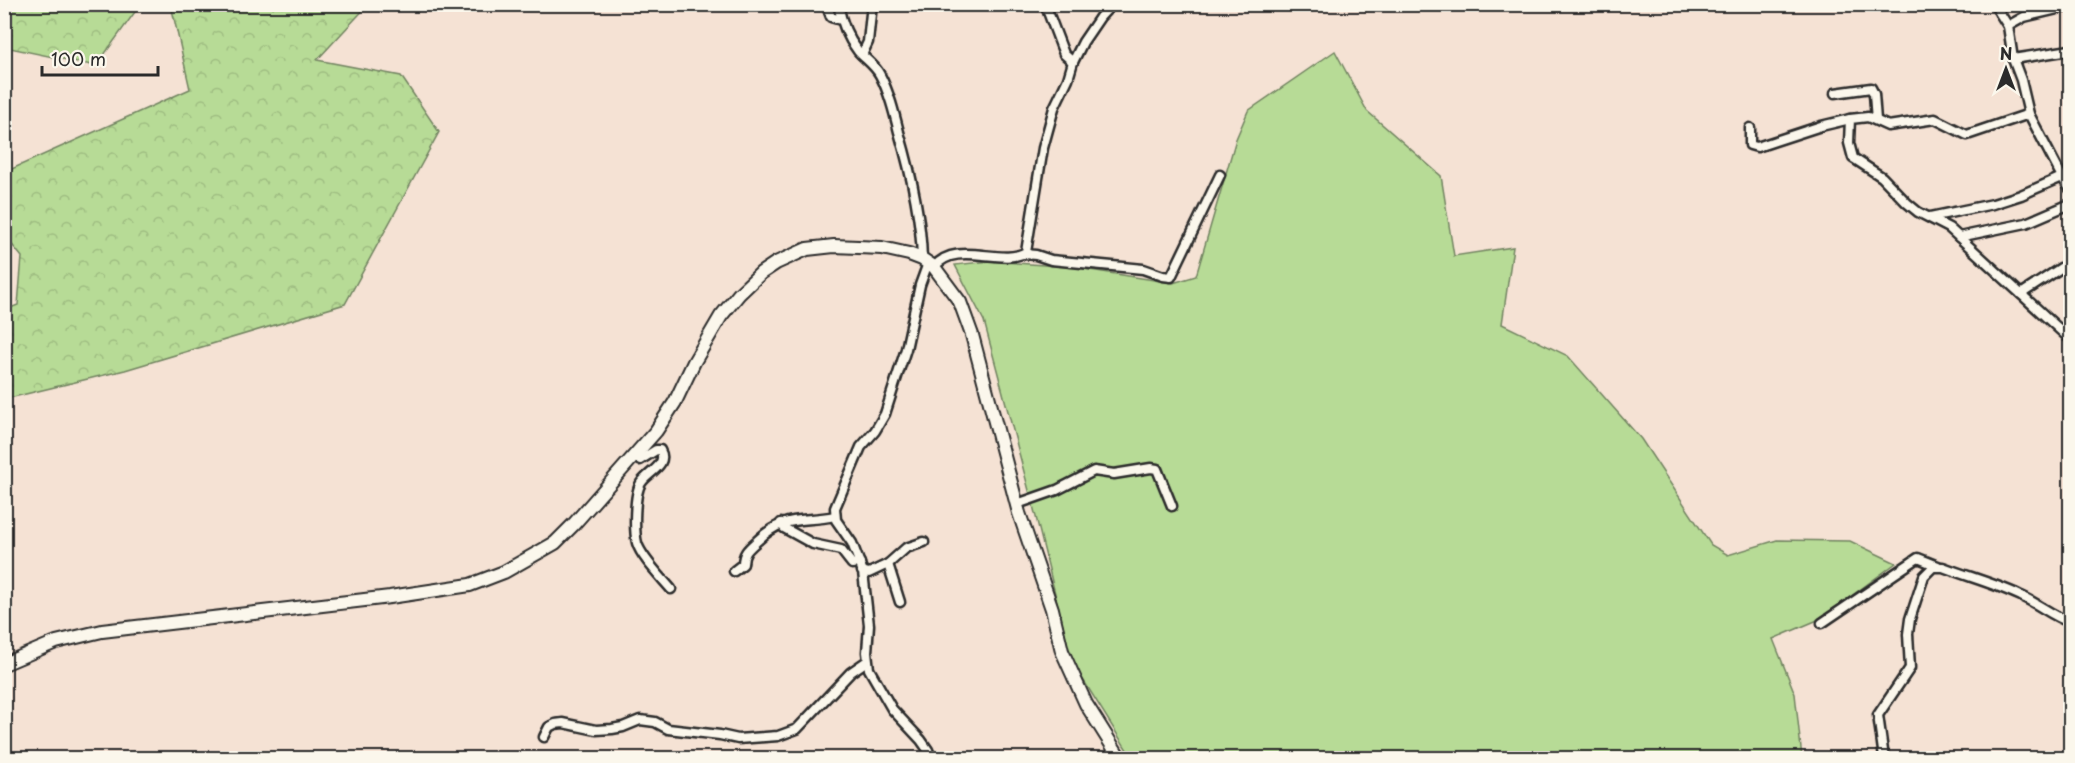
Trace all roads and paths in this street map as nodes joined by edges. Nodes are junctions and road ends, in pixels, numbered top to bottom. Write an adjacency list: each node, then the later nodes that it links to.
1 (826, 4): 8 (street)
2 (838, 4): 8 (street)
3 (872, 4): 11 (street)
4 (1045, 4): 13 (street)
5 (1112, 4): 13 (street)
6 (1994, 4): 9 (street)
7 (2070, 6): 9 (street)
8 (841, 20): 11 (street)
9 (2008, 26): 12 (street)
10 (2070, 51): 12 (street)
11 (862, 55): 27 (street)
12 (2013, 59): 15 (street)
13 (1073, 62): 25 (street)
14 (1835, 93): 17 (street)
15 (2029, 114): 17 (street); 20 (street)
16 (1850, 119): 17 (street); 18 (street); 23 (street)
17 (1876, 120)
18 (1750, 128)
19 (1220, 175): 25 (street)
20 (2062, 177): 21 (street); 23 (street)
21 (2070, 189)
22 (2070, 204): 24 (street)
23 (1930, 217): 24 (street)
24 (1959, 237): 28 (street)
25 (1024, 254): 27 (street)
26 (2070, 262): 28 (street)
27 (928, 263): 30 (street); 31 (street); 33 (street)
28 (2021, 294): 29 (street)
29 (2070, 339)
30 (634, 456): 40 (street); 45 (street)
31 (1017, 504): 32 (street); 48 (street)
32 (1173, 506)
33 (835, 516): 34 (street); 38 (street)
34 (782, 523): 38 (street); 39 (street)
35 (924, 542): 36 (street)
36 (888, 564): 38 (street); 41 (street)
37 (1938, 566): 42 (street); 43 (street); 49 (street)
38 (861, 567): 44 (street)
39 (734, 571)
40 (671, 589)
41 (900, 602)
42 (2070, 622)
43 (1822, 623)
44 (867, 662): 46 (street); 47 (street)
45 (4, 664)
46 (543, 737)
47 (931, 759)
48 (1120, 759)
49 (1884, 759)

